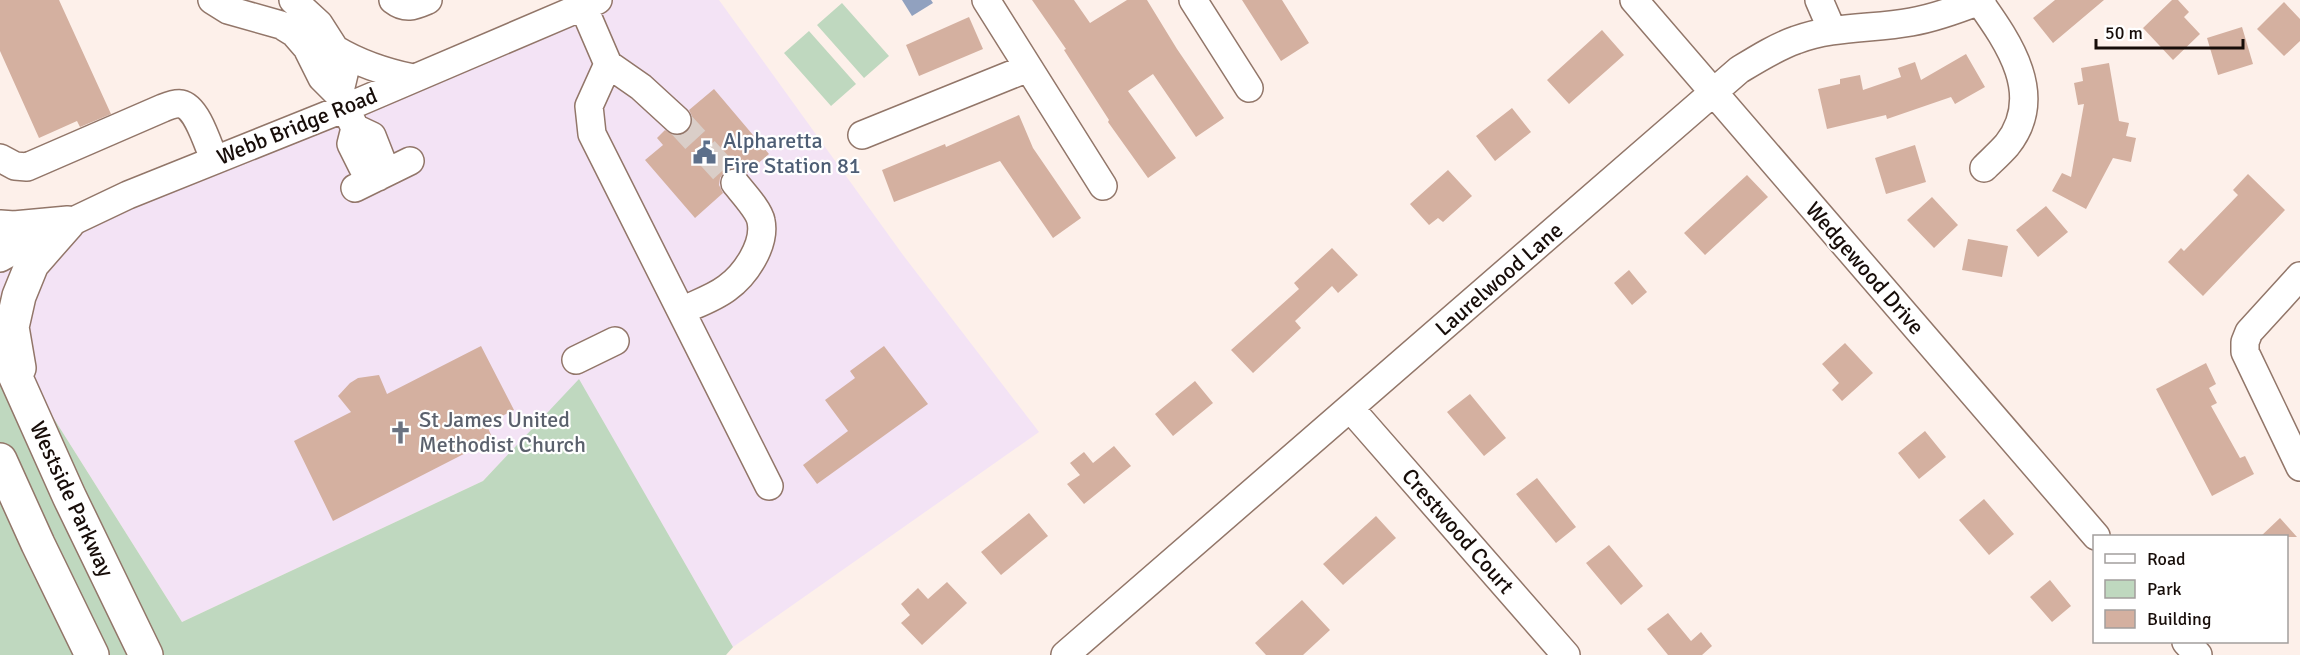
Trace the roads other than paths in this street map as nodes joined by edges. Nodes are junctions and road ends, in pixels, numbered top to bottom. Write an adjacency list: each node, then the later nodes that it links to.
1 (214, 0): 19 (street)
2 (293, 0): 13 (street)
3 (393, 0): 4 (street)
4 (428, 0)
5 (986, 0): 15 (street)
6 (1193, 0): 17 (street)
7 (1634, 0): 18 (street, Wedgewood Drive)
8 (1819, 0): 12 (street)
9 (1981, 1): 11 (street, Laurelwood Lane); 25 (street)
10 (590, 3): 14 (street); 16 (street, Webb Bridge Road)
11 (1944, 7): 12 (street, Laurelwood Lane)
12 (1832, 30): 18 (street, Laurelwood Lane)
13 (334, 49): 16 (street); 19 (street)
14 (608, 64): 20 (street); 32 (street)
15 (1028, 68): 21 (street); 27 (street)
16 (413, 78): 19 (street, Webb Bridge Road)
17 (1249, 88)
18 (1714, 92): 37 (street, Laurelwood Lane); 41 (street, Wedgewood Drive)
19 (346, 110): 23 (street, Webb Bridge Road); 24 (street)
20 (677, 120)
21 (862, 135)
22 (0, 158): 23 (street)
23 (214, 159): 28 (street, Webb Bridge Road)
24 (410, 161)
25 (1984, 168)
26 (735, 183): 32 (street)
27 (1103, 186)
28 (68, 223): 29 (main road); 30 (street, Webb Bridge Road); 36 (main road)
29 (0, 227)
30 (0, 258)
31 (2300, 276): 39 (street)
32 (681, 311): 40 (street)
33 (615, 341): 35 (street)
34 (0, 342): 36 (main road, Westside Parkway)
35 (576, 360)
36 (24, 397): 44 (main road, Westside Parkway)
37 (1350, 408): 45 (street, Laurelwood Lane); 46 (street, Crestwood Court)
38 (0, 460): 43 (main road)
39 (2300, 467)
40 (769, 486)
41 (2094, 535)
42 (2187, 643): 47 (street)
43 (92, 655)
44 (146, 655)
45 (1065, 655)
46 (1566, 655)
47 (2198, 655)

